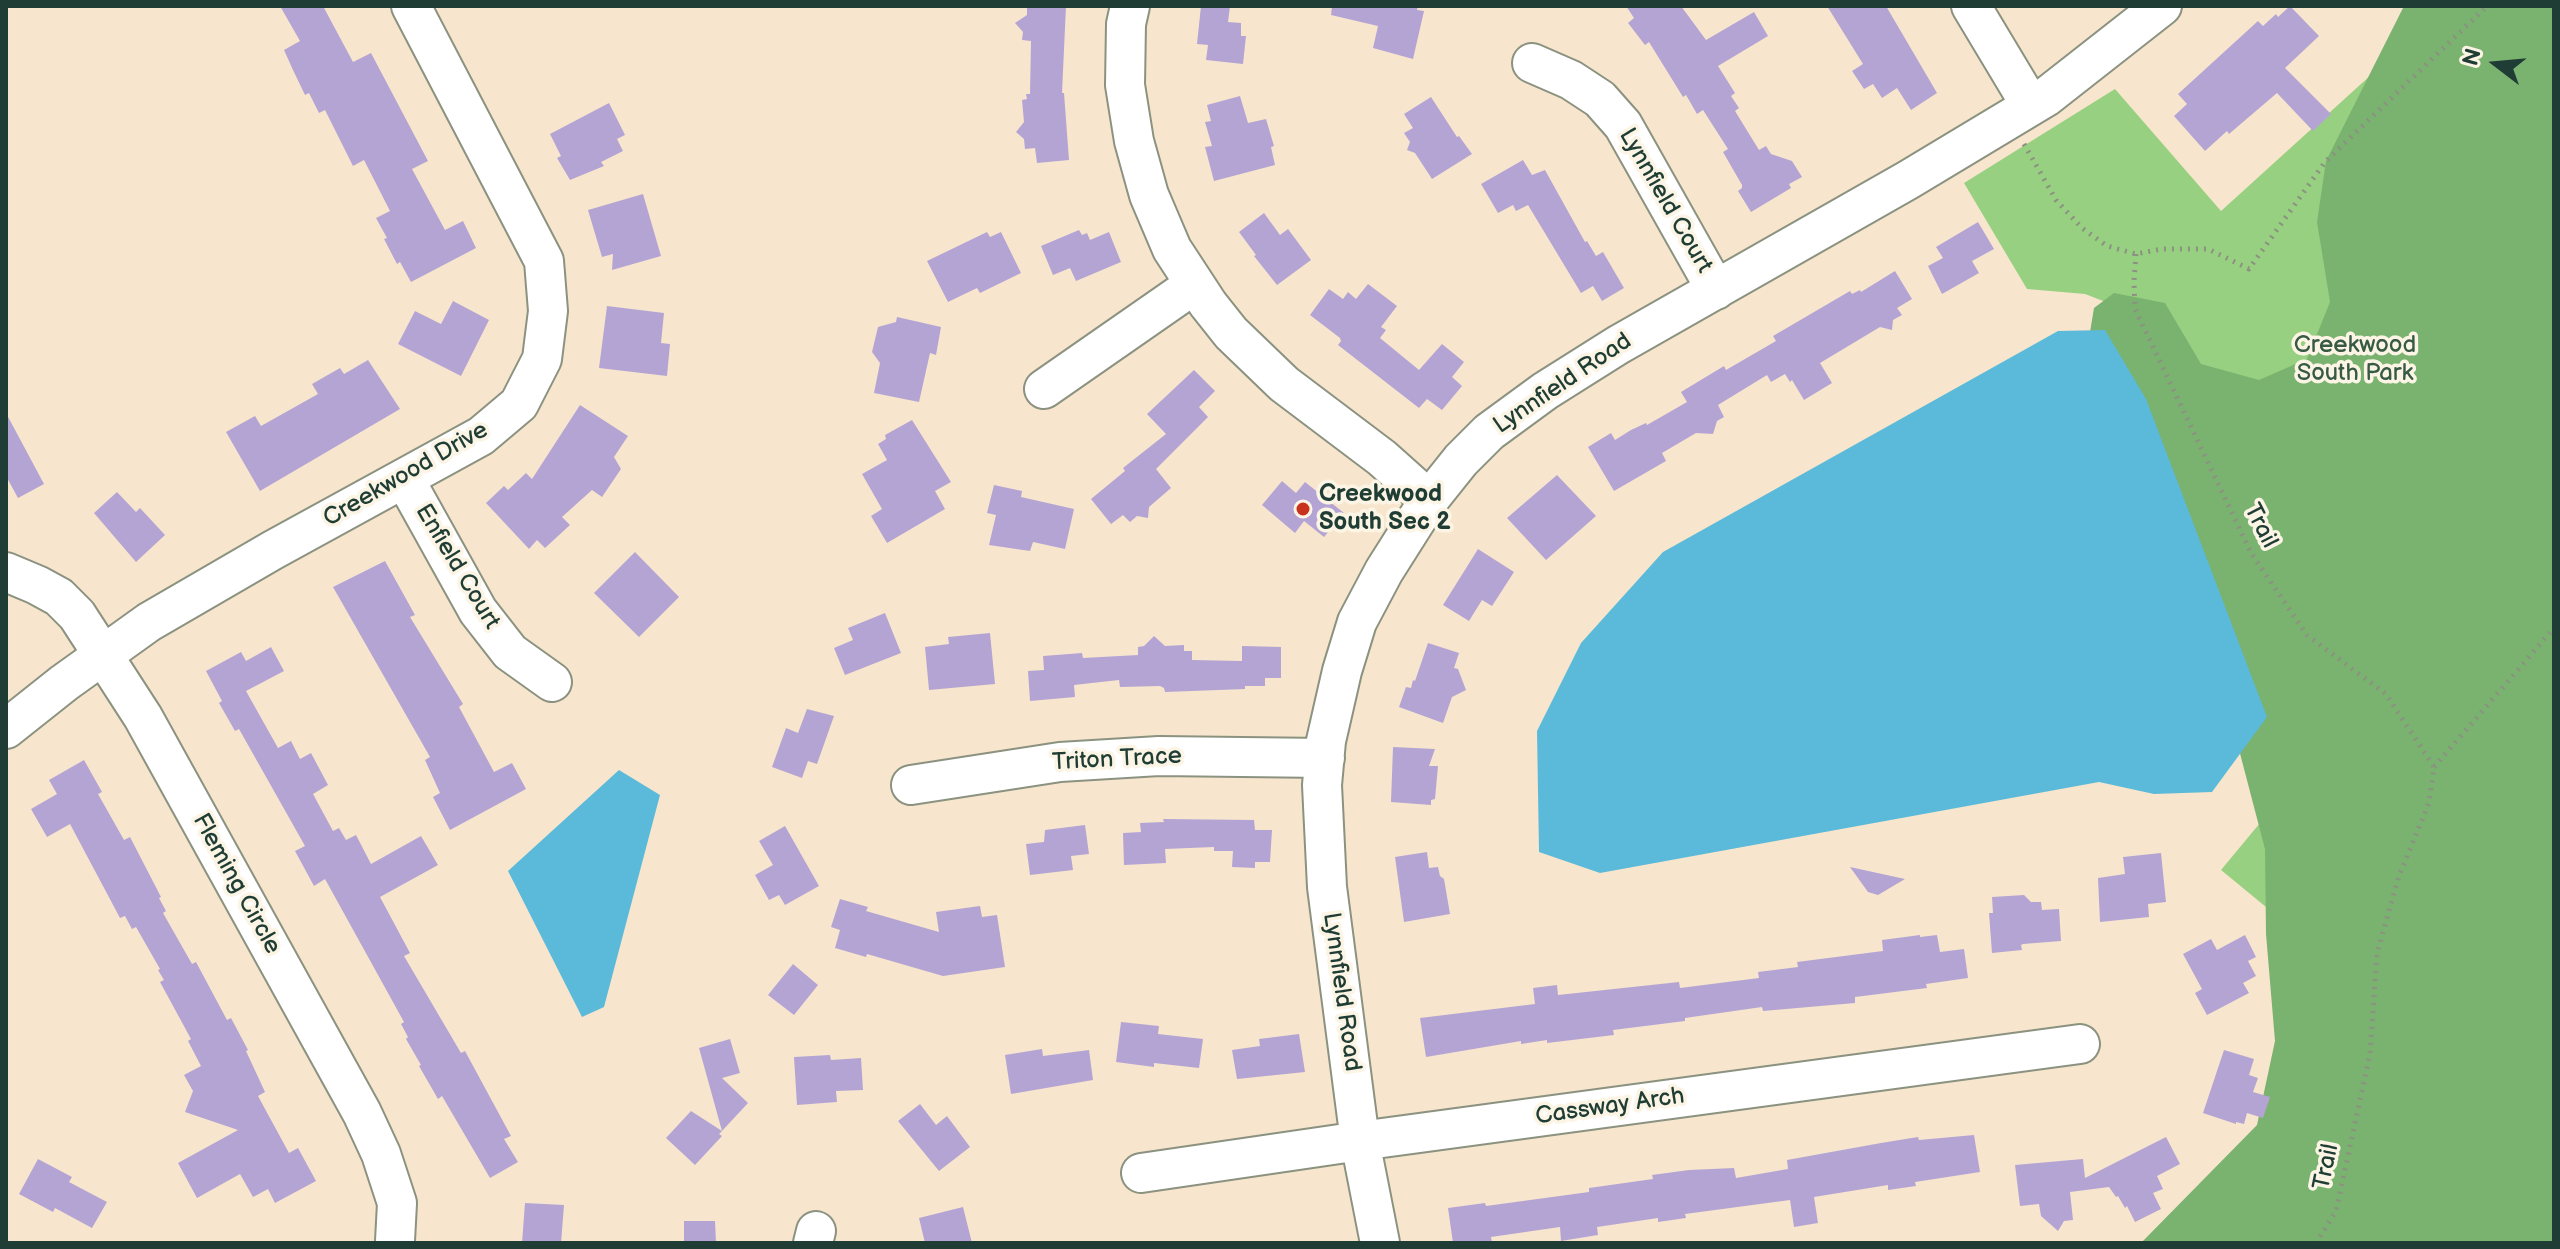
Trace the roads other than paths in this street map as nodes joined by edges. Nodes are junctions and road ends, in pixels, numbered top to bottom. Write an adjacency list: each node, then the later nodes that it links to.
1 (411, 6): 10 (street, Creekwood Drive)
2 (1130, 6): 7 (street)
3 (1971, 6): 6 (street)
4 (2162, 6): 6 (street, Lynnfield Road)
5 (1532, 63): 8 (street, Lynnfield Court)
6 (2020, 113): 8 (street, Lynnfield Road)
7 (1195, 284): 9 (street); 11 (street)
8 (1716, 290): 11 (street, Lynnfield Road)
9 (1044, 389)
10 (404, 478): 13 (street, Creekwood Drive); 14 (street, Enfield Court)
11 (1429, 500): 16 (street, Lynnfield Road)
12 (6, 572): 13 (street, Fleming Circle)
13 (103, 656): 15 (street, Creekwood Drive); 21 (street, Fleming Circle)
14 (552, 682)
15 (6, 729)
16 (1325, 758): 17 (street, Triton Trace); 19 (street, Lynnfield Road)
17 (911, 785)
18 (2080, 1044): 19 (street, Cassway Arch)
19 (1360, 1141): 20 (street, Cassway Arch); 22 (street, Lynnfield Road)
20 (1141, 1173)
21 (395, 1241)
22 (1380, 1243)

